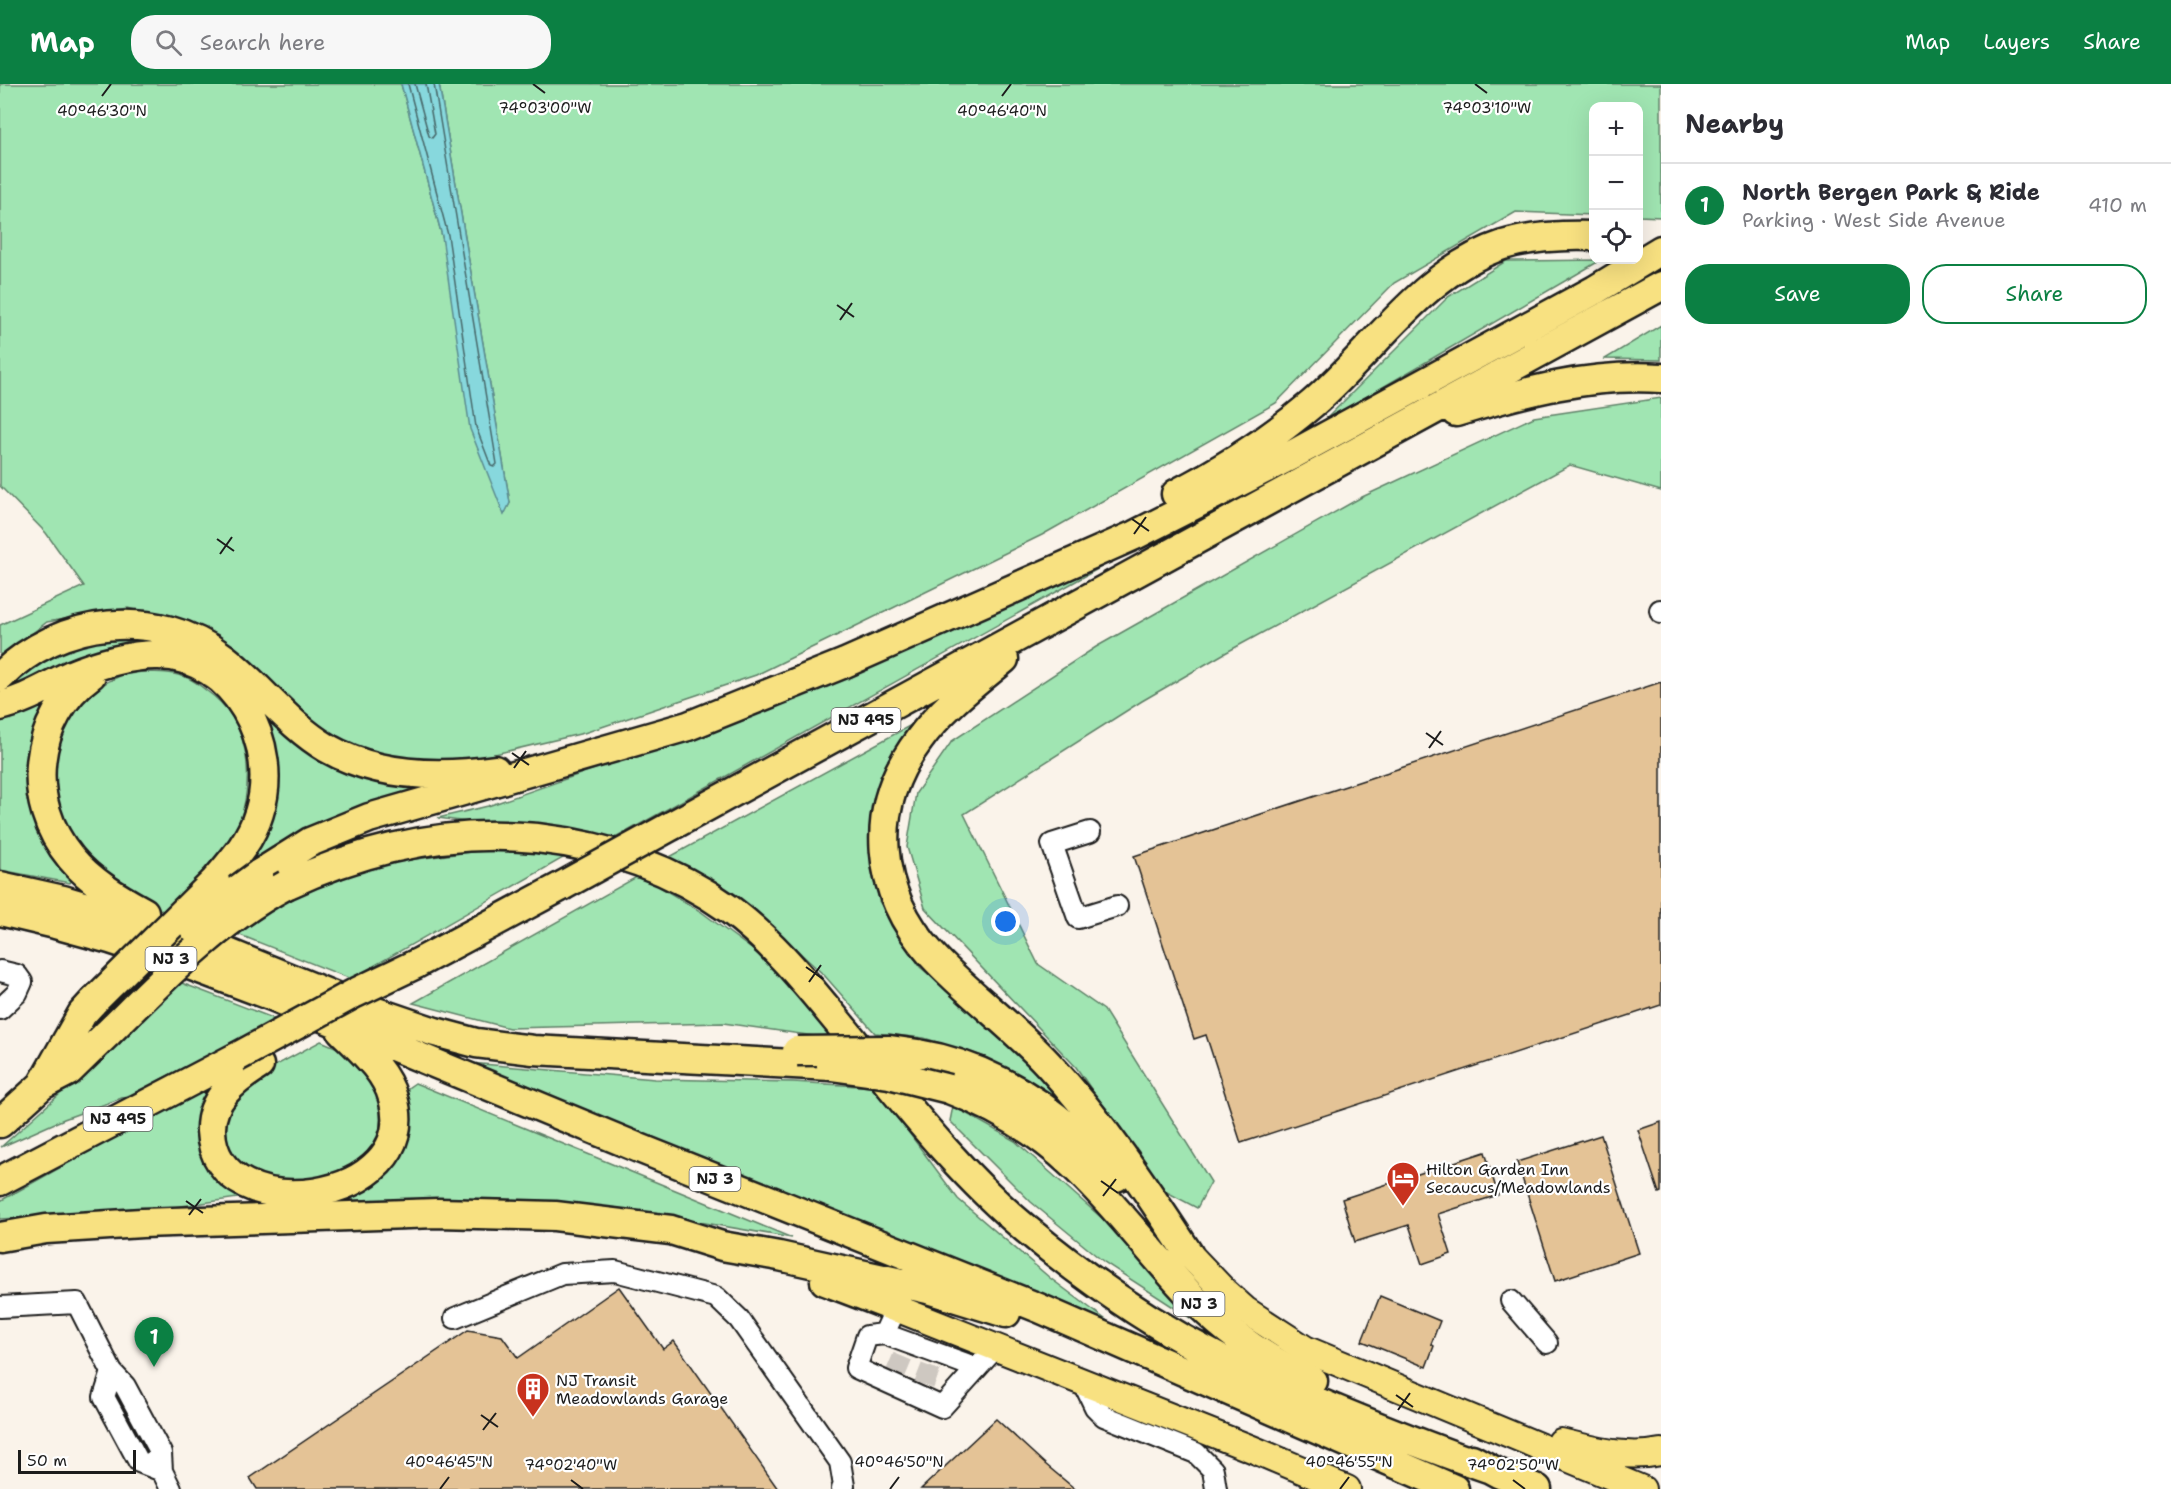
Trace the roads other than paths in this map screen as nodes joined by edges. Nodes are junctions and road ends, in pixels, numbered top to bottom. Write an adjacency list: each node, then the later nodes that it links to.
1 (1585, 236): 11 (highway)
2 (1643, 241): 3 (highway)
3 (1661, 245)
4 (1661, 250): 11 (highway)
5 (1661, 286): 7 (highway)
6 (1661, 378): 7 (highway)
7 (1405, 426): 8 (highway, NJ 495)
8 (1058, 615): 24 (highway, NJ 495, bridge); 29 (highway)
9 (106, 664): 12 (highway); 18 (highway); 21 (highway, bridge)
10 (0, 677): 13 (highway)
11 (740, 704): 13 (highway)
12 (0, 706)
13 (589, 756): 21 (highway, bridge)
14 (1090, 832): 16 (street)
15 (0, 886): 18 (highway, NJ 3)
16 (1117, 906)
17 (0, 911): 22 (highway, NJ 3)
18 (196, 940): 23 (highway, NJ 3)
19 (0, 971): 20 (street)
20 (0, 1009)
21 (97, 1020): 25 (highway); 25 (highway); 45 (highway, bridge)
22 (336, 1024): 24 (highway); 35 (highway, NJ 3)
23 (692, 1058): 29 (highway, NJ 3, bridge); 45 (highway, NJ 3, bridge)
24 (248, 1061): 27 (highway, NJ 495)
25 (42, 1085): 26 (highway)
26 (0, 1123)
27 (0, 1181)
28 (0, 1237): 30 (highway)
29 (1188, 1253): 42 (main road, NJ 3)
30 (779, 1256): 33 (highway); 35 (highway)
31 (1511, 1301): 37 (street)
32 (0, 1307): 40 (street)
33 (896, 1308): 36 (street); 38 (main road)
34 (455, 1318): 48 (street)
35 (1095, 1333): 52 (highway, NJ 3)
36 (884, 1334): 39 (street); 39 (street)
37 (1547, 1344)
38 (996, 1347): 39 (street); 41 (main road)
39 (977, 1368)
40 (112, 1372): 46 (street); 46 (street)
41 (1083, 1382): 43 (main road); 49 (street)
42 (1496, 1429): 44 (main road); 54 (main road, NJ 3)
43 (1252, 1449): 50 (main road); 51 (main road)
44 (1661, 1452)
45 (1488, 1468): 53 (highway, NJ 3)
46 (162, 1471): 47 (street)
47 (171, 1489)
48 (842, 1489)
49 (1216, 1489)
50 (1298, 1489)
51 (1347, 1489)
52 (1454, 1489)
53 (1537, 1489)
54 (1642, 1489)

